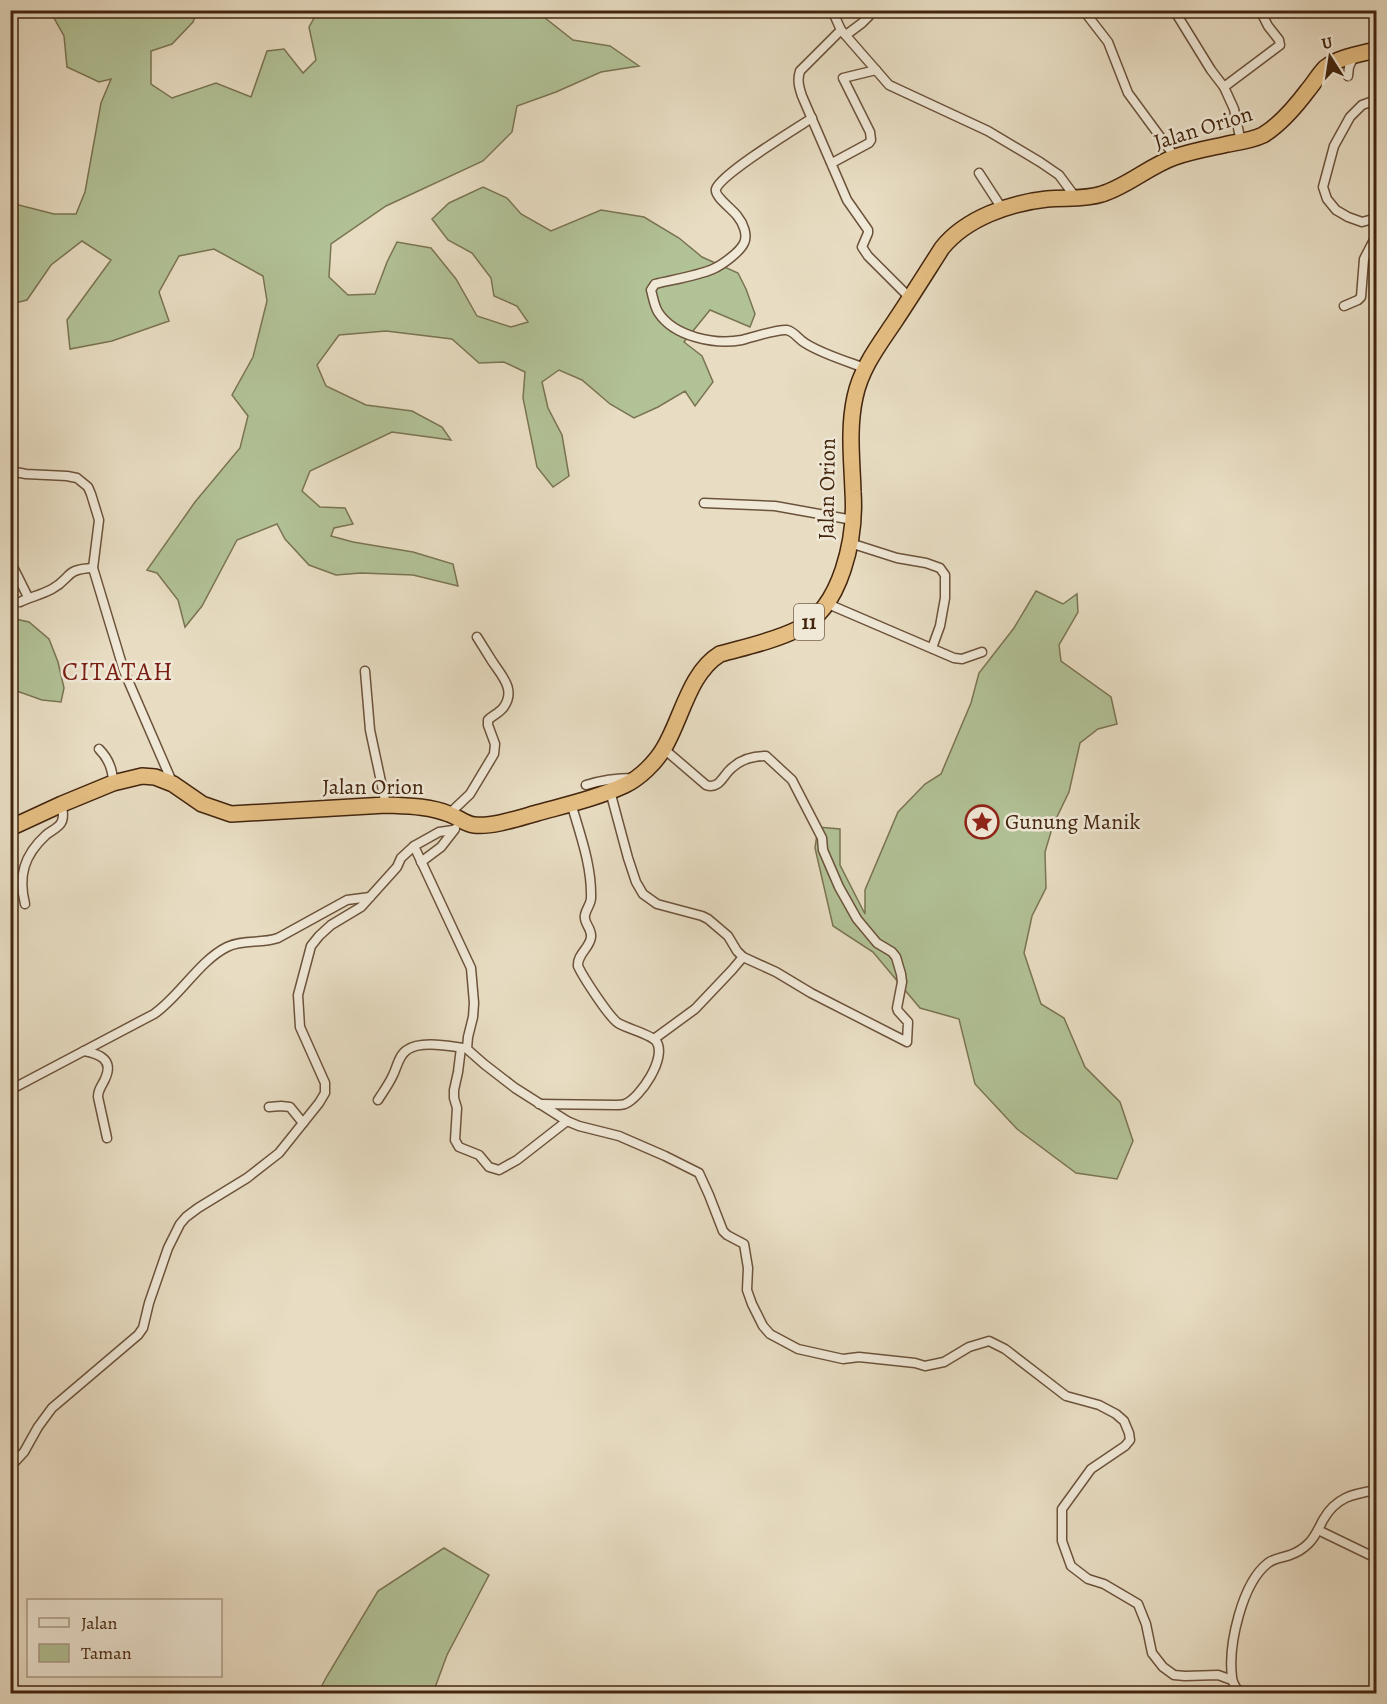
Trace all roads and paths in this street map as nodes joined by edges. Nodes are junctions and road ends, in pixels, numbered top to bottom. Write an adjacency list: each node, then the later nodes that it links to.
1 (832, 10): 6 (street)
2 (1174, 10): 11 (street)
3 (1260, 10): 11 (street)
4 (1084, 11): 15 (street)
5 (869, 16): 6 (street)
6 (843, 33): 9 (street); 13 (street)
7 (1377, 50): 8 (highway, Jalan Orion / 11)
8 (1354, 56): 10 (street); 14 (highway, Jalan Orion / 11)
9 (876, 70): 16 (street); 18 (street)
10 (1348, 76)
11 (1224, 87): 14 (street)
12 (1377, 100): 20 (street)
13 (812, 118): 16 (street); 24 (street)
14 (1241, 142): 15 (highway, Jalan Orion / 11)
15 (1175, 157): 18 (highway, Jalan Orion / 11)
16 (832, 163): 22 (street)
17 (979, 173): 19 (street)
18 (1076, 198): 19 (highway, Jalan Orion / 11)
19 (1002, 210): 22 (highway, Jalan Orion / 11)
20 (1377, 221)
21 (1377, 236): 23 (street)
22 (910, 298): 24 (highway, Jalan Orion / 11)
23 (1344, 306)
24 (865, 368): 27 (highway, Jalan Orion / 11)
25 (10, 471): 30 (street)
26 (704, 502): 27 (street)
27 (853, 520): 28 (highway, Jalan Orion / 11)
28 (850, 543): 33 (highway, Jalan Orion / 11); 35 (street)
29 (10, 561): 31 (street)
30 (93, 568): 31 (street); 42 (street)
31 (28, 597): 32 (street)
32 (20, 602)
33 (828, 604): 35 (street); 39 (highway, Jalan Orion / 11)
34 (477, 637): 48 (street)
35 (932, 648): 36 (street)
36 (982, 652)
37 (365, 671): 47 (street)
38 (99, 749): 41 (street)
39 (664, 749): 40 (highway, Jalan Orion / 11); 56 (street)
40 (637, 778): 43 (street); 44 (highway, Jalan Orion / 11)
41 (113, 783): 42 (highway, Jalan Orion / 11); 46 (highway, Jalan Orion / 11)
42 (173, 784): 47 (highway, Jalan Orion / 11)
43 (586, 785)
44 (610, 790): 45 (highway, Jalan Orion / 11); 56 (street)
45 (571, 803): 49 (highway, Jalan Orion / 11); 57 (street)
46 (62, 804): 50 (highway, Jalan Orion / 11); 55 (street)
47 (386, 805): 48 (highway, Jalan Orion / 11)
48 (449, 814): 49 (highway, Jalan Orion / 11)
49 (470, 824): 51 (street)
50 (10, 828)
51 (453, 830): 52 (street); 53 (street)
52 (414, 846): 53 (street); 54 (street)
53 (422, 862): 58 (street)
54 (370, 897): 59 (street); 65 (street)
55 (26, 904)
56 (743, 957): 57 (street)
57 (654, 1039): 62 (street)
58 (464, 1048): 61 (street); 62 (street); 64 (street)
59 (84, 1051): 60 (street); 66 (street)
60 (10, 1090)
61 (378, 1100)
62 (538, 1104): 64 (street)
63 (268, 1107): 65 (street)
64 (567, 1121): 71 (street)
65 (303, 1123): 67 (street)
66 (107, 1138)
67 (10, 1467)
68 (1377, 1490): 69 (street)
69 (1318, 1530): 70 (street); 71 (street)
70 (1377, 1558)
71 (1232, 1680): 72 (street)
72 (1240, 1694)

